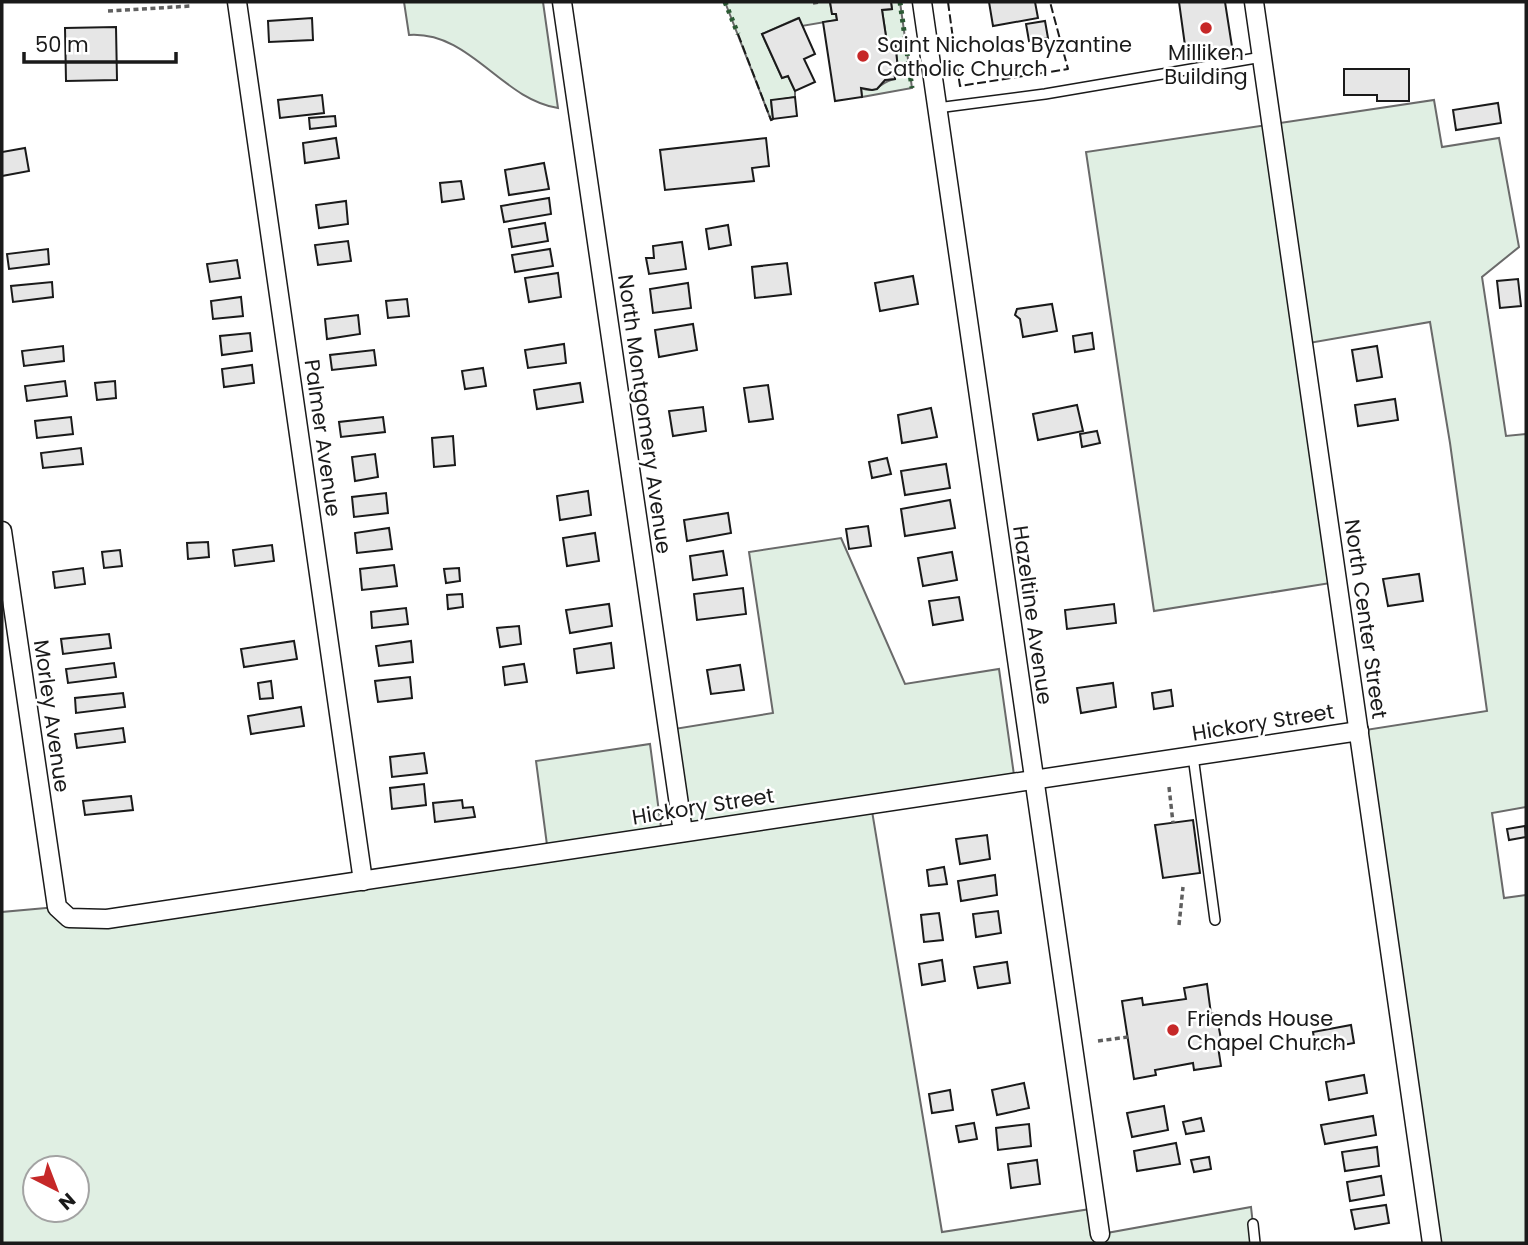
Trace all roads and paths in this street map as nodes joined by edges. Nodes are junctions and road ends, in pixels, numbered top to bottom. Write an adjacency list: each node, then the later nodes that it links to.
1 (237, 2): 18 (street, Palmer Avenue)
2 (562, 2): 17 (street, North Montgomery Avenue)
3 (819, 2): 6 (path)
4 (922, 2): 10 (street, Hazeltine Avenue)
5 (1254, 2): 9 (street, North Center Street)
6 (813, 3)
7 (191, 6): 8 (path)
8 (108, 11)
9 (1262, 57): 10 (lane); 12 (street, North Center Street)
10 (937, 108): 14 (street, Hazeltine Avenue)
11 (2, 531): 20 (street, Morley Avenue)
12 (1359, 731): 13 (street, Hickory Street); 28 (street, North Center Street)
13 (1193, 756): 14 (street, Hickory Street); 21 (lane)
14 (1034, 780): 17 (street, Hickory Street); 26 (street, Hazeltine Avenue)
15 (1169, 787): 16 (path)
16 (1173, 823)
17 (683, 832): 18 (street, Hickory Street)
18 (363, 881): 20 (street, Hickory Street)
19 (1182, 887): 22 (path)
20 (57, 907)
21 (1215, 920)
22 (1179, 925)
23 (1128, 1037): 24 (path)
24 (1098, 1041)
25 (1253, 1224): 27 (lane)
26 (1100, 1234)
27 (1255, 1243)
28 (1432, 1243)

